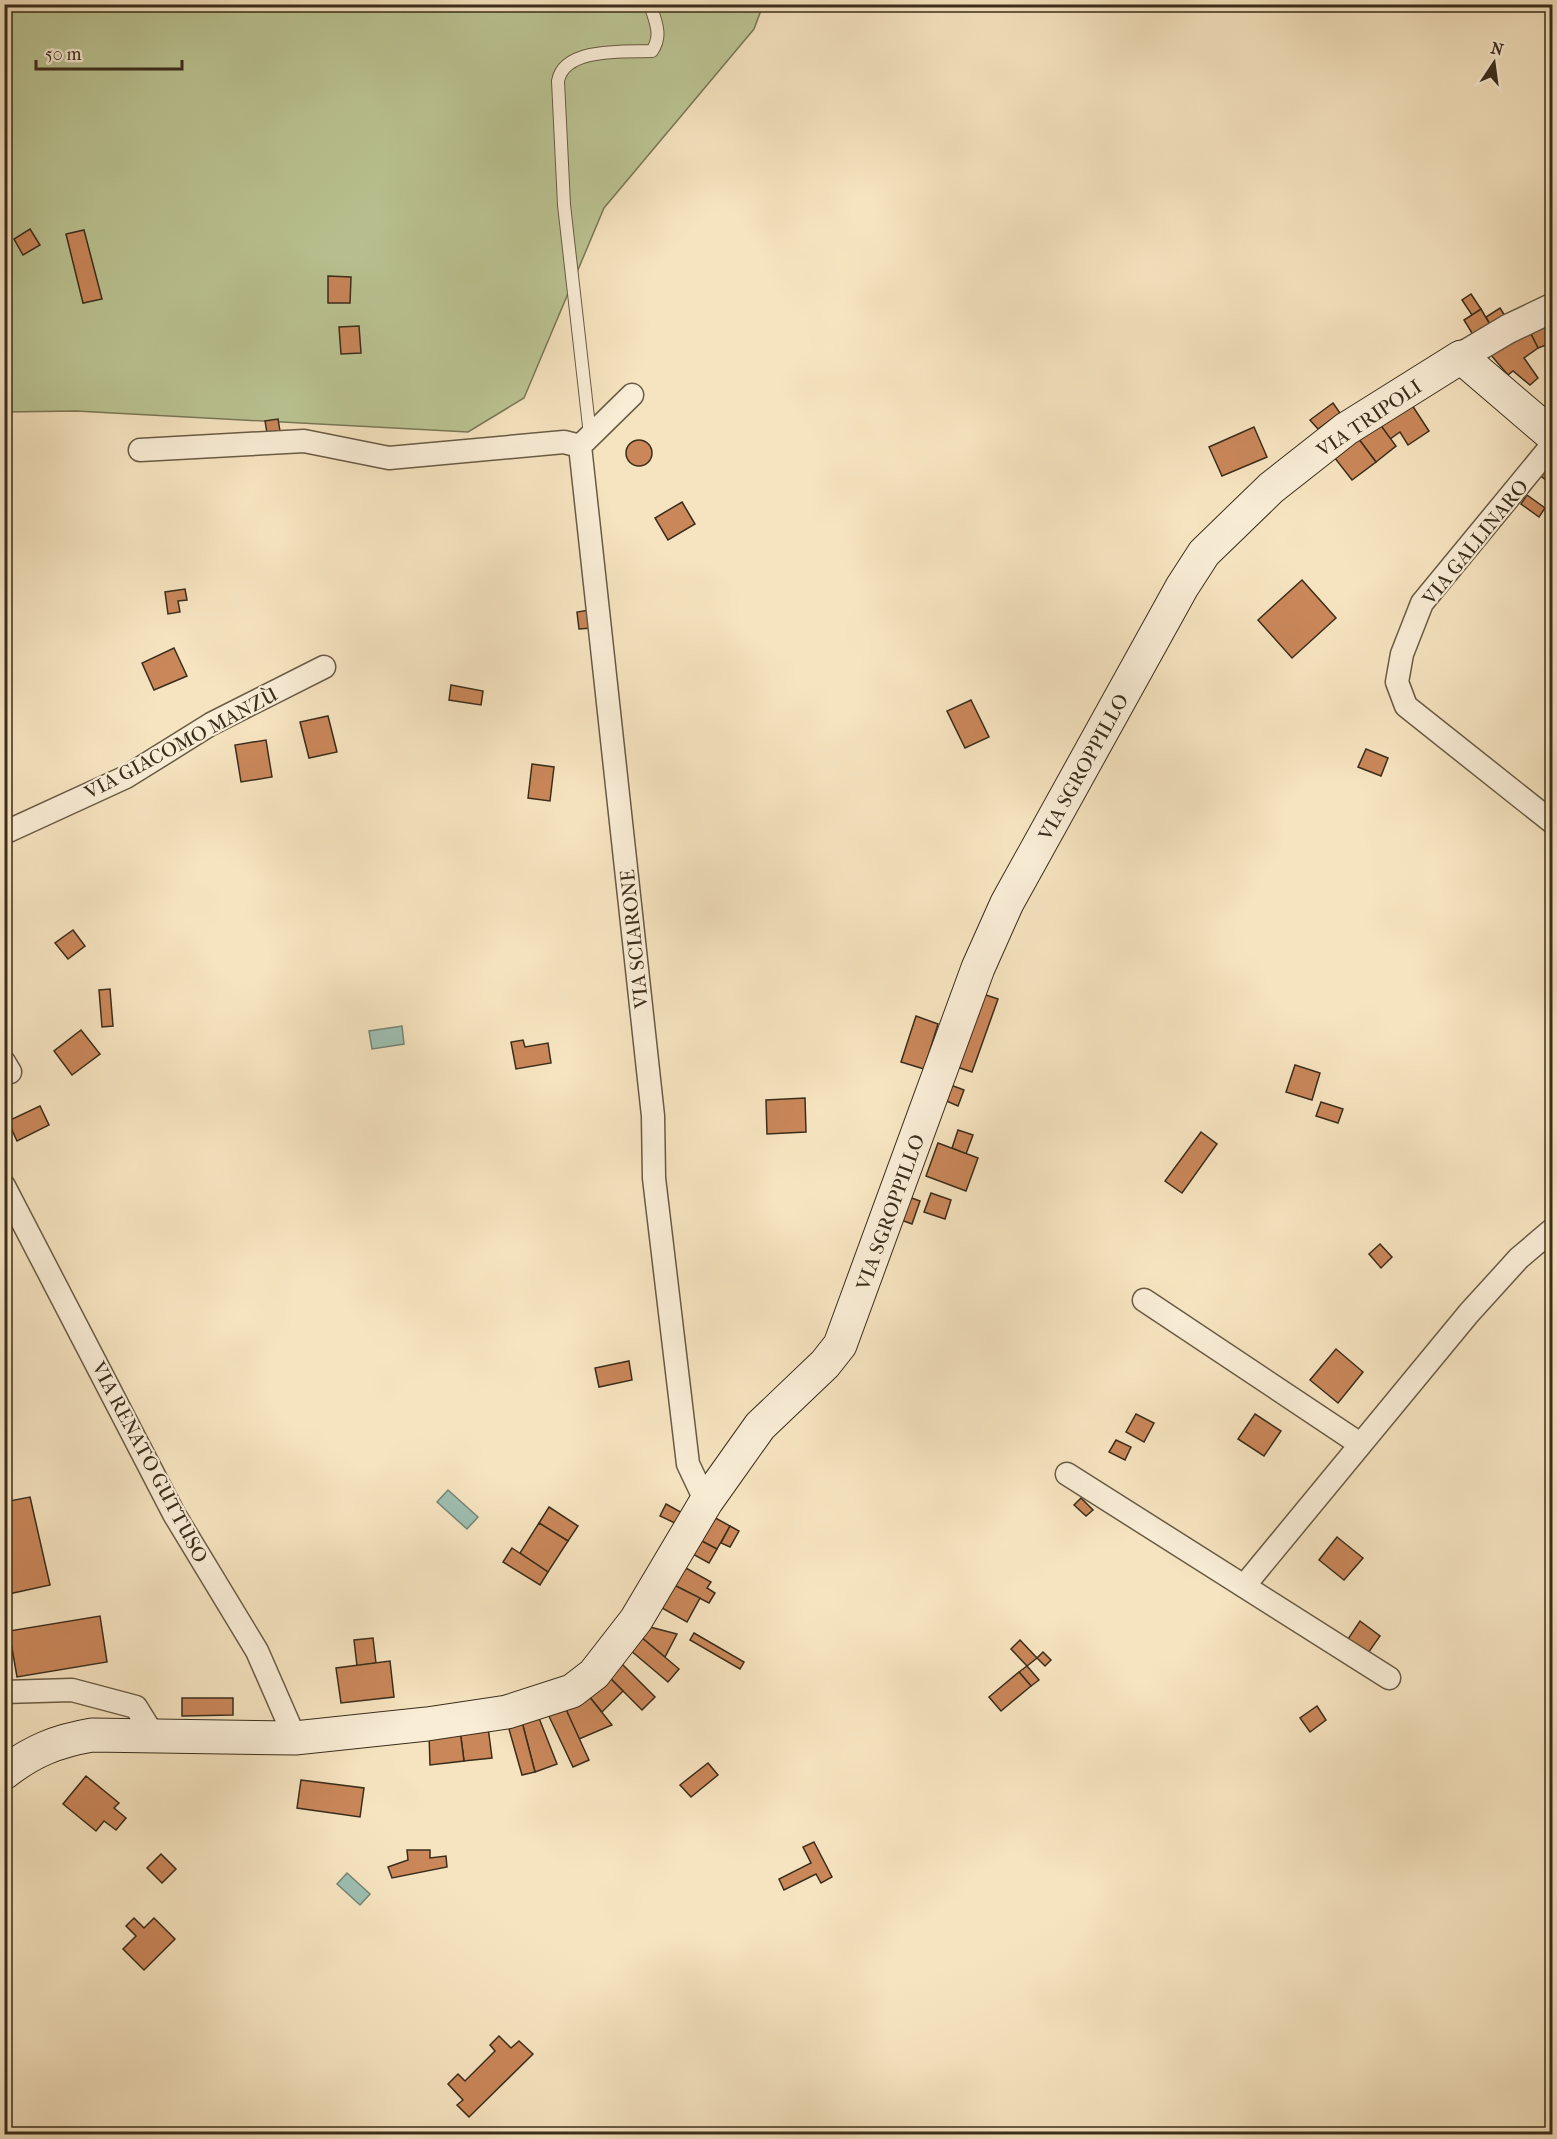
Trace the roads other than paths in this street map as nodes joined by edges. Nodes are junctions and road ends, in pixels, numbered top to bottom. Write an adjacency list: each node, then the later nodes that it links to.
1 (650, 4): 6 (lane)
2 (1552, 308): 3 (street, VIA TRIPOLI)
3 (1461, 357): 5 (main road); 9 (main road, VIA TRIPOLI)
4 (632, 395): 6 (street)
5 (1552, 435)
6 (585, 441): 8 (street); 20 (street, VIA SCIARONE)
7 (1552, 445): 11 (street, VIA GALLINARO)
8 (140, 450)
9 (1204, 553): 20 (main road, VIA SGROPPILLO)
10 (324, 667): 12 (street, VIA GIACOMO MANZÙ)
11 (1552, 822)
12 (4, 833)
13 (4, 1062): 14 (street)
14 (4, 1074)
15 (4, 1186): 25 (street, VIA RENATO GUTTUSO)
16 (1552, 1230): 18 (street)
17 (1144, 1300): 18 (street)
18 (1360, 1444): 21 (street)
19 (1067, 1473): 21 (street)
20 (706, 1502): 25 (main road, VIA SGROPPILLO)
21 (1244, 1586): 22 (street)
22 (1389, 1678)
23 (4, 1692): 24 (street)
24 (154, 1736): 25 (main road, VIA SGROPPILLO); 26 (main road, VIA SGROPPILLO)
25 (294, 1738)
26 (4, 1773)

